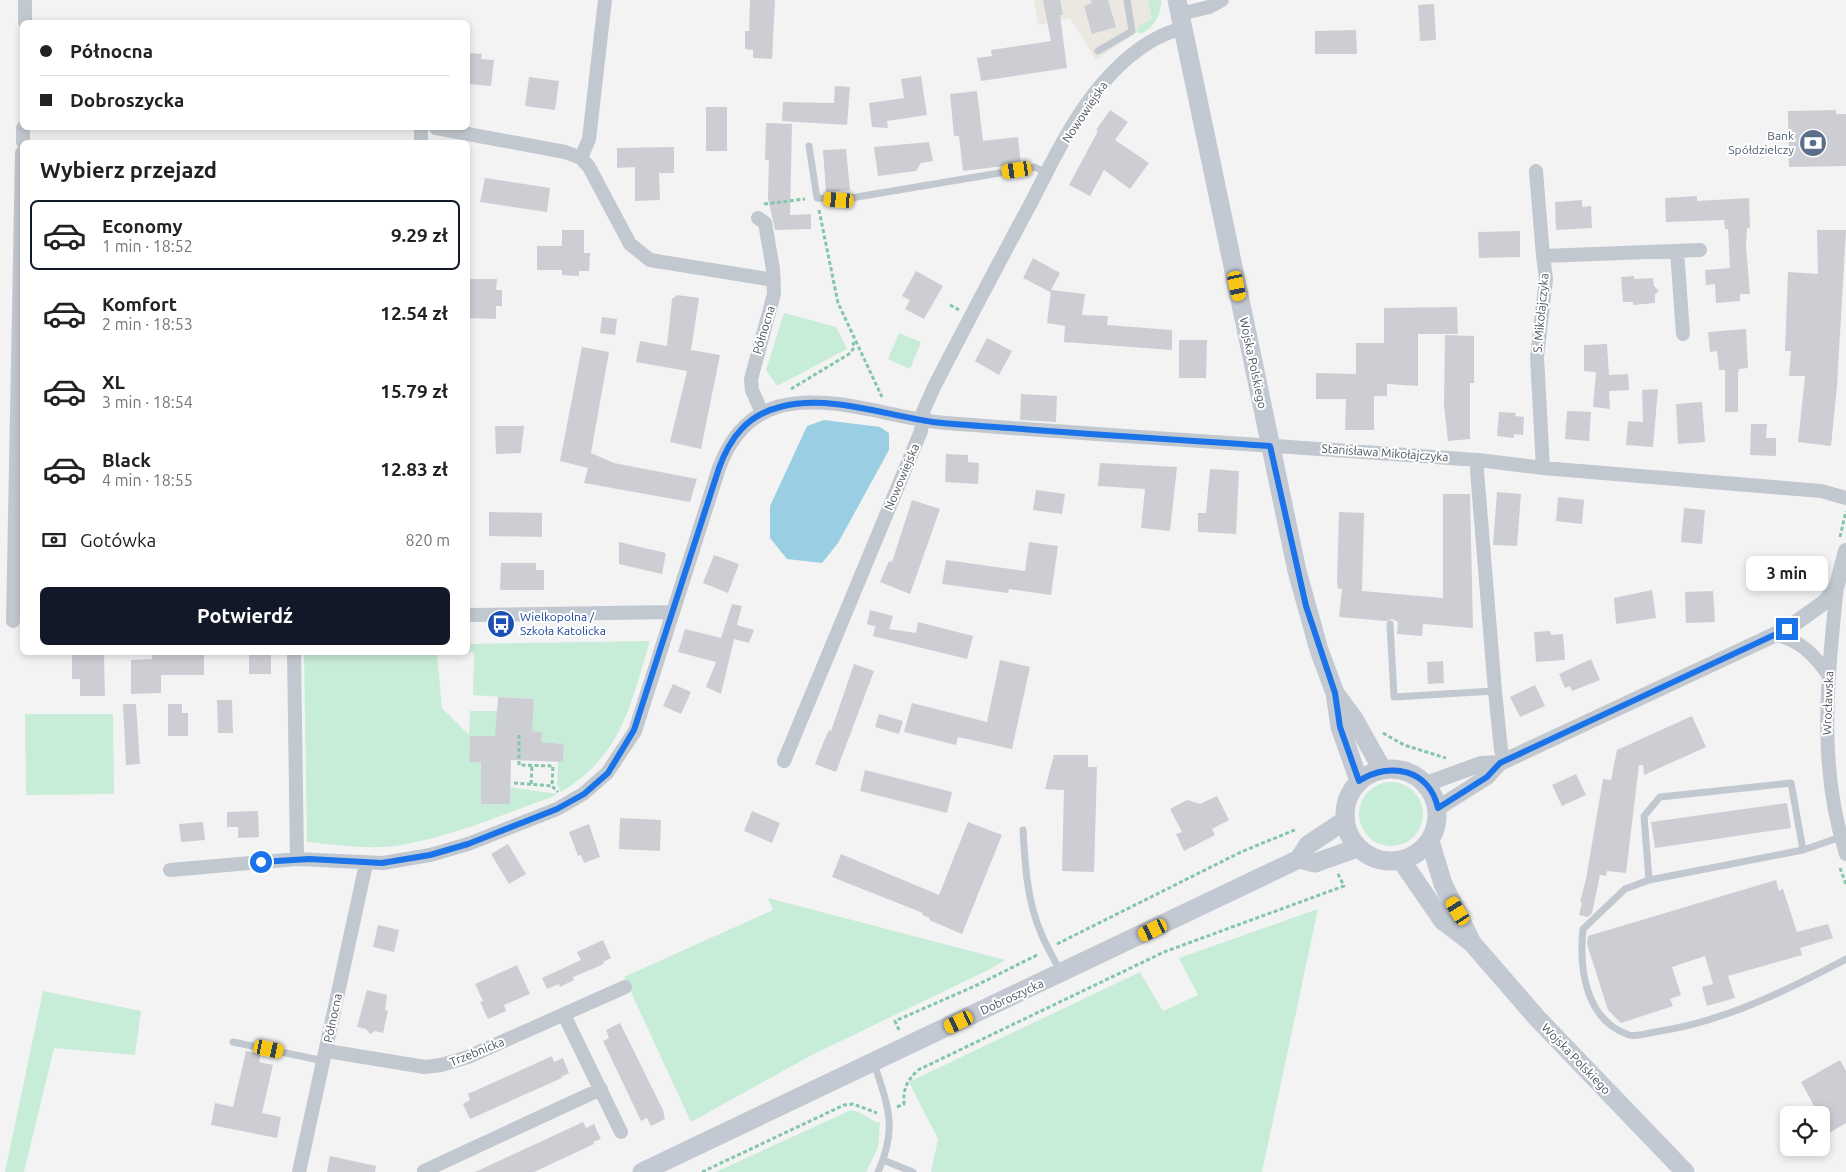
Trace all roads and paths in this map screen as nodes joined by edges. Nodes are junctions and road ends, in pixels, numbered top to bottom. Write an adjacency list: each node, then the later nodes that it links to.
1 (25, 0): 6 (street)
2 (605, 0): 10 (street)
3 (1127, 0): 7 (lane)
4 (1222, 0): 5 (street, Nowowiejska)
5 (1180, 14): 12 (street, Nowowiejska); 25 (main road, Wojska Polskiego)
6 (25, 20)
7 (1098, 51)
8 (447, 130): 10 (street)
9 (809, 146): 13 (lane)
10 (581, 158): 18 (street)
11 (1536, 171): 17 (street)
12 (1046, 173): 13 (lane); 24 (street, Nowowiejska)
13 (817, 198): 14 (path); 20 (path)
14 (761, 220): 18 (street, Północna)
15 (1700, 250): 16 (street, S. Mikołajczyka)
16 (1677, 251): 17 (street, S. Mikołajczyka); 19 (street)
17 (1544, 256): 27 (street, S. Mikołajczyka)
18 (774, 280): 22 (street, Północna)
19 (1683, 334)
20 (853, 339): 22 (path); 23 (path)
21 (20, 351): 33 (street)
22 (767, 411): 23 (street); 31 (street)
23 (888, 414): 24 (street)
24 (922, 420): 25 (street, Stanisława Mikołajczyka); 43 (street, Nowowiejska)
25 (1270, 446): 26 (street, Stanisława Mikołajczyka); 39 (main road, Wojska Polskiego)
26 (1478, 460): 27 (street, Stanisława Mikołajczyka); 38 (street)
27 (1543, 468): 28 (street, Stanisława Mikołajczyka)
28 (1846, 498)
29 (1846, 551): 30 (street, Wrocławska)
30 (1837, 585): 35 (street); 37 (street, Wrocławska)
31 (672, 612): 32 (street); 65 (street)
32 (470, 615)
33 (12, 621)
34 (1390, 624): 38 (lane)
35 (1776, 634): 37 (street); 44 (street)
36 (294, 655): 62 (street)
37 (1828, 674): 57 (street, Wrocławska)
38 (1495, 691): 44 (street)
39 (1335, 693): 46 (main road, Wojska Polskiego); 47 (main road, Wojska Polskiego)
40 (519, 735): 45 (path)
41 (1385, 735): 42 (path)
42 (1450, 760)
43 (784, 761)
44 (1503, 762): 50 (street); 53 (street)
45 (532, 766): 49 (path); 51 (path)
46 (1382, 770): 47 (main road); 50 (main road)
47 (1359, 781): 54 (main road)
48 (514, 783): 49 (path)
49 (531, 784): 51 (path)
50 (1426, 784): 53 (main road)
51 (552, 786): 52 (path)
52 (561, 797)
53 (1438, 808): 58 (main road)
54 (1344, 821): 59 (main road); 63 (main road, Dobroszycka)
55 (1305, 826): 70 (path)
56 (1022, 830): 70 (lane)
57 (1841, 837): 60 (lane); 61 (street, Wrocławska)
58 (1430, 841): 64 (main road); 69 (main road, Wojska Polskiego)
59 (1357, 848): 63 (main road, Dobroszycka); 64 (main road)
60 (1803, 850): 67 (lane); 67 (lane)
61 (1846, 854)
62 (297, 859): 65 (street); 66 (street)
63 (1299, 859): 72 (main road, Dobroszycka)
64 (1401, 860): 69 (main road, Wojska Polskiego)
65 (366, 864): 77 (street, Północna)
66 (170, 870)
67 (1649, 880): 71 (lane)
68 (1344, 886): 80 (path)
69 (1472, 943): 89 (main road, Wojska Polskiego)
70 (1049, 949): 72 (lane); 75 (path)
71 (1846, 959)
72 (1062, 973): 78 (main road, Dobroszycka)
73 (626, 987): 74 (street, Trzebnicka)
74 (564, 1015): 77 (street, Trzebnicka); 79 (street)
75 (902, 1037)
76 (232, 1042): 77 (lane)
77 (326, 1056): 84 (street, Północna)
78 (874, 1062): 80 (lane); 85 (main road, Dobroszycka)
79 (601, 1089): 81 (street); 83 (street)
80 (889, 1110): 82 (lane); 86 (path)
81 (621, 1132)
82 (883, 1160): 87 (lane); 88 (lane)
83 (424, 1171)
84 (299, 1172)
85 (642, 1172)
86 (702, 1172)
87 (878, 1172)
88 (913, 1172)
89 (1685, 1172)

